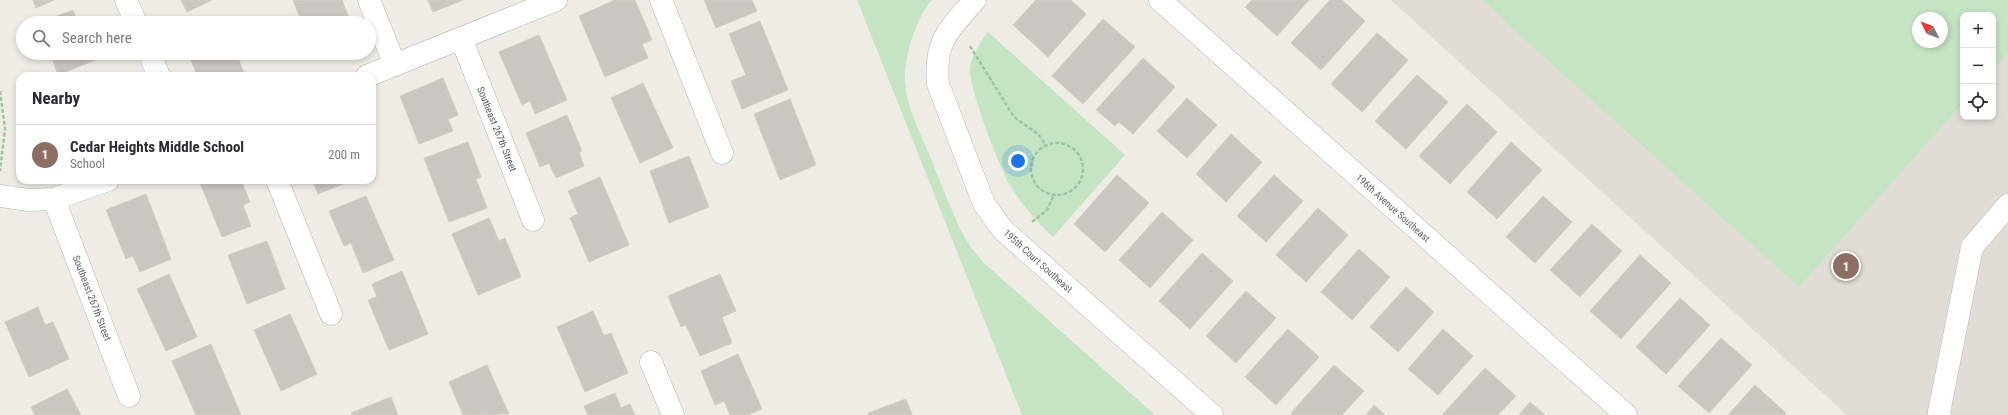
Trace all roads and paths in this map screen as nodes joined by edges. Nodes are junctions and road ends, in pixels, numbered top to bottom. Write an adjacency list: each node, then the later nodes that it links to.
1 (126, 0): 7 (street)
2 (369, 0): 8 (street)
3 (556, 0): 11 (street)
4 (661, 0): 18 (street)
5 (975, 0): 10 (street, 195th Court Southeast)
6 (1160, 0): 33 (street, 196th Avenue Southeast)
7 (133, 16)
8 (375, 16)
9 (376, 18): 13 (street)
10 (951, 27): 17 (path); 27 (street, 195th Court Southeast)
11 (461, 38): 13 (street); 26 (street, Southeast 267th Street)
12 (152, 60): 14 (street)
13 (395, 65): 15 (street)
14 (156, 72)
15 (376, 72)
16 (0, 91): 19 (path)
17 (1046, 146): 22 (path); 22 (path)
18 (722, 153)
19 (0, 174)
20 (97, 184): 24 (street)
21 (279, 184): 28 (street)
22 (1054, 195): 27 (path)
23 (0, 196): 24 (street)
24 (54, 199): 30 (street, Southeast 267th Street)
25 (2008, 205): 34 (street)
26 (533, 220)
27 (1014, 240): 32 (street, 195th Court Southeast)
28 (331, 314)
29 (651, 362): 31 (street)
30 (129, 396)
31 (673, 415)
32 (1212, 415)
33 (1626, 415)
34 (1940, 415)

